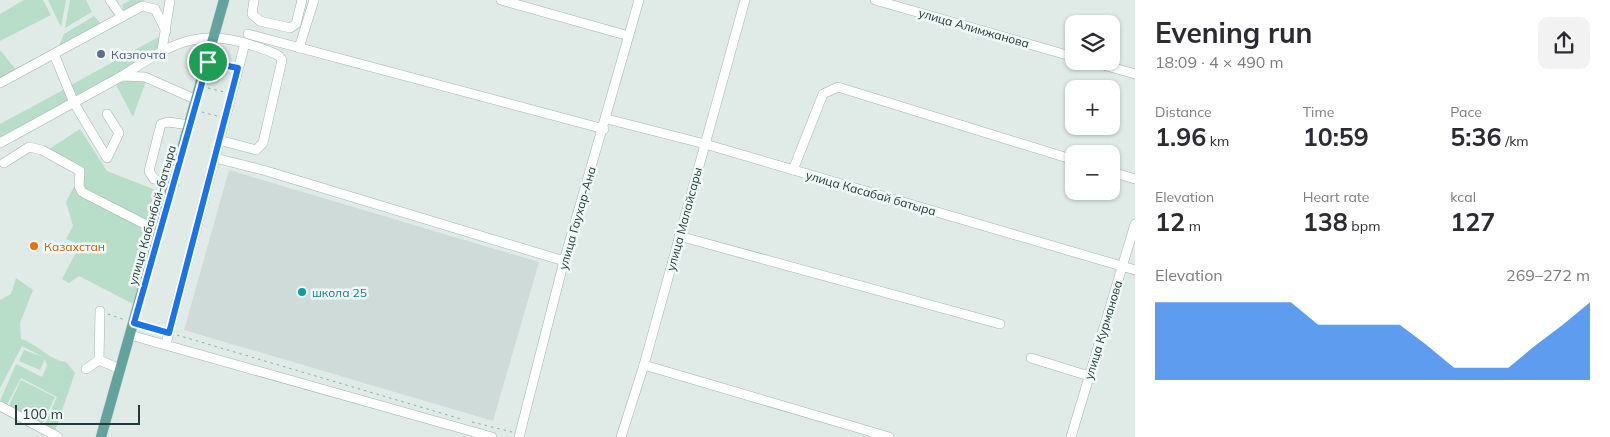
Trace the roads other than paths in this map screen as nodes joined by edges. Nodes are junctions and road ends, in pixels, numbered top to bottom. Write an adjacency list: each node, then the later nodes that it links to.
1 (110, 0): 12 (street)
2 (170, 0): 13 (street)
3 (224, 0): 14 (main road, улица Кабанбай-батыра)
4 (254, 0): 5 (street)
5 (302, 0)
6 (314, 0): 17 (street)
7 (501, 0): 15 (street)
8 (639, 0): 15 (street, улица Гаухар-Ана)
9 (745, 0): 33 (street, улица Малайсары)
10 (875, 0): 20 (street, улица Алимжанова)
11 (150, 3): 12 (street); 13 (street)
12 (122, 18): 19 (street)
13 (166, 31): 18 (street)
14 (215, 36): 16 (street); 18 (street); 26 (main road, улица Кабанбай-батыра)
15 (629, 36): 28 (street, улица Гаухар-Ана)
16 (247, 38): 17 (street); 31 (street); 31 (street)
17 (299, 48): 30 (street)
18 (162, 50): 23 (street)
19 (54, 54): 24 (street); 25 (street)
20 (1065, 54)
21 (1120, 70): 22 (street)
22 (1135, 74)
23 (122, 76): 25 (street); 26 (street)
24 (0, 83)
25 (74, 103): 27 (street); 32 (street)
26 (196, 105): 29 (main road, улица Кабанбай-батыра)
27 (107, 114)
28 (606, 119): 30 (street, улица Гаухар-Ана); 33 (street, улица Касабай батыра)
29 (190, 125): 40 (main road, улица Кабанбай-батыра); 40 (street)
30 (604, 129): 44 (street, улица Гаухар-Ана)
31 (219, 140): 35 (street)
32 (0, 143)
33 (705, 144): 37 (street, улица Касабай батыра); 43 (street, улица Малайсары)
34 (1065, 157): 37 (street)
35 (216, 158): 44 (street); 50 (street)
36 (1, 161): 42 (street)
37 (793, 170): 45 (street, улица Касабай батыра)
38 (1120, 175): 39 (street)
39 (1135, 179)
40 (174, 184): 42 (main road, улица Кабанбай-батыра)
41 (1135, 224): 45 (street, улица Курманова)
42 (160, 232): 49 (main road, улица Кабанбай-батыра)
43 (679, 236): 48 (street); 53 (street, улица Малайсары)
44 (564, 260): 58 (street, улица Гаухар-Ана)
45 (1123, 267): 46 (street, улица Касабай батыра); 56 (street, улица Курманова)
46 (1135, 270)
47 (100, 311): 52 (street)
48 (1000, 324)
49 (130, 336): 50 (street); 55 (main road, улица Кабанбай-батыра)
50 (166, 344): 61 (street)
51 (1031, 358): 56 (street)
52 (99, 360): 54 (street); 55 (street)
53 (644, 365): 62 (street, улица Малайсары); 63 (street)
54 (86, 369)
55 (120, 369): 60 (main road, улица Кабанбай-батыра)
56 (1089, 376): 64 (street, улица Курманова)
57 (0, 406): 59 (street)
58 (519, 435)
59 (58, 437)
60 (100, 437)
61 (492, 437)
62 (621, 437)
63 (889, 437)
64 (1071, 437)

